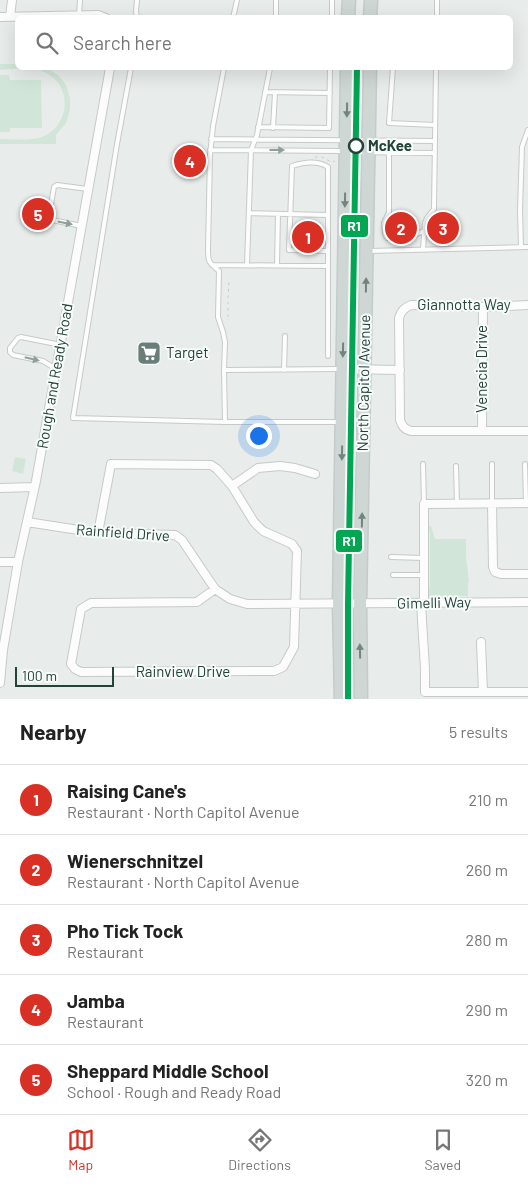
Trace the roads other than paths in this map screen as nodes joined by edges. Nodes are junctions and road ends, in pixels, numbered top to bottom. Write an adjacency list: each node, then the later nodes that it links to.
1 (12, 0): 19 (street)
2 (80, 0): 10 (lane)
3 (137, 0): 11 (lane)
4 (237, 0): 12 (lane)
5 (276, 0): 13 (lane)
6 (332, 0): 14 (lane)
7 (349, 0): 15 (main road)
8 (371, 0): 16 (main road)
9 (437, 0): 17 (lane)
10 (79, 15)
11 (137, 15)
12 (234, 15)
13 (276, 15)
14 (332, 15)
15 (348, 15)
16 (370, 15)
17 (437, 15)
18 (0, 17): 19 (street)
19 (10, 17): 20 (street)
20 (15, 17)
21 (110, 70): 46 (street, Rough and Ready Road)
22 (131, 70): 73 (lane)
23 (224, 70): 37 (lane)
24 (270, 70): 30 (lane)
25 (330, 70): 32 (lane)
26 (347, 70): 43 (main road, North Capitol Avenue, one-way to 43)
27 (370, 70): 40 (main road, North Capitol Avenue)
28 (393, 70): 33 (lane)
29 (436, 70): 33 (lane)
30 (265, 92): 31 (lane); 34 (lane)
31 (275, 93): 32 (lane); 35 (lane)
32 (330, 93): 35 (lane)
33 (435, 125): 39 (lane)
34 (258, 127): 35 (lane); 38 (lane)
35 (273, 128)
36 (528, 130): 53 (lane)
37 (211, 139): 38 (lane); 41 (lane)
38 (255, 140): 42 (lane); 43 (lane)
39 (435, 141): 40 (lane); 45 (lane)
40 (369, 146): 43 (lane); 43 (lane); 44 (lane); 57 (main road, North Capitol Avenue)
41 (210, 150): 42 (lane); 58 (lane)
42 (250, 150): 43 (lane, one-way to 43); 47 (lane)
43 (343, 150): 68 (main road, North Capitol Avenue, one-way to 68)
44 (389, 152): 45 (lane); 52 (lane)
45 (435, 153): 52 (lane)
46 (88, 189): 51 (street, Rough and Ready Road); 51 (lane, one-way to 51)
47 (249, 213): 48 (lane); 59 (lane)
48 (278, 214): 49 (lane); 60 (lane)
49 (290, 214): 50 (lane); 50 (lane); 56 (lane)
50 (328, 215): 56 (lane)
51 (82, 226): 65 (street, Rough and Ready Road)
52 (424, 230): 55 (lane)
53 (521, 247): 54 (lane); 55 (lane)
54 (528, 247)
55 (423, 249): 57 (lane)
56 (328, 251): 61 (lane)
57 (367, 251): 69 (main road, North Capitol Avenue, one-way to 57)
58 (212, 265): 59 (lane); 70 (lane)
59 (247, 265): 60 (lane)
60 (277, 266): 61 (lane)
61 (328, 266): 66 (lane)
62 (528, 305): 63 (street, Giannotta Way)
63 (483, 307): 72 (street, Giannotta Way); 75 (street, Venecia Drive)
64 (285, 336): 71 (lane)
65 (61, 345): 67 (street, Rough and Ready Road); 67 (lane, one-way to 67)
66 (328, 356)
67 (56, 369): 83 (street, Rough and Ready Road)
68 (342, 369): 69 (street); 71 (lane); 74 (main road, North Capitol Avenue)
69 (364, 369): 72 (street); 103 (main road, North Capitol Avenue, one-way to 69)
70 (224, 370): 71 (lane); 73 (lane)
71 (284, 370)
72 (400, 370): 75 (street, Giannotta Way)
73 (225, 422): 74 (lane)
74 (342, 422): 102 (main road, North Capitol Avenue, one-way to 102)
75 (482, 431): 76 (street, Giannotta Way)
76 (528, 431)
77 (424, 464): 87 (lane)
78 (492, 464): 85 (lane)
79 (525, 464): 86 (lane)
80 (456, 466): 88 (lane)
81 (315, 474): 82 (street)
82 (232, 486): 90 (street); 100 (street)
83 (34, 487): 84 (street); 89 (street, Rough and Ready Road)
84 (0, 488)
85 (492, 503): 86 (street); 88 (street); 95 (street)
86 (527, 503)
87 (424, 504): 88 (street); 92 (street)
88 (457, 504)
89 (27, 522): 90 (street, Rainfield Drive); 94 (street, Rough and Ready Road)
90 (98, 533): 98 (street, Rainfield Drive)
91 (391, 557): 92 (lane)
92 (424, 558): 97 (street)
93 (0, 562): 94 (street)
94 (18, 562): 105 (street, Rough and Ready Road)
95 (528, 574)
96 (393, 575): 97 (lane)
97 (424, 576): 101 (street)
98 (215, 589): 100 (street, Rainfield Drive); 100 (street, Rainview Drive)
99 (528, 602): 101 (street, Gimelli Way)
100 (296, 603): 102 (street, Rainfield Drive)
101 (423, 603): 103 (street, Gimelli Way); 107 (street)
102 (340, 604): 103 (street, Gimelli Way); 109 (main road, North Capitol Avenue)
103 (360, 604): 110 (main road, North Capitol Avenue, one-way to 103)
104 (481, 642): 107 (street)
105 (1, 649): 106 (street, Rough and Ready Road)
106 (0, 683)
107 (483, 692): 108 (street)
108 (528, 692)
109 (341, 699)
110 (361, 699)

